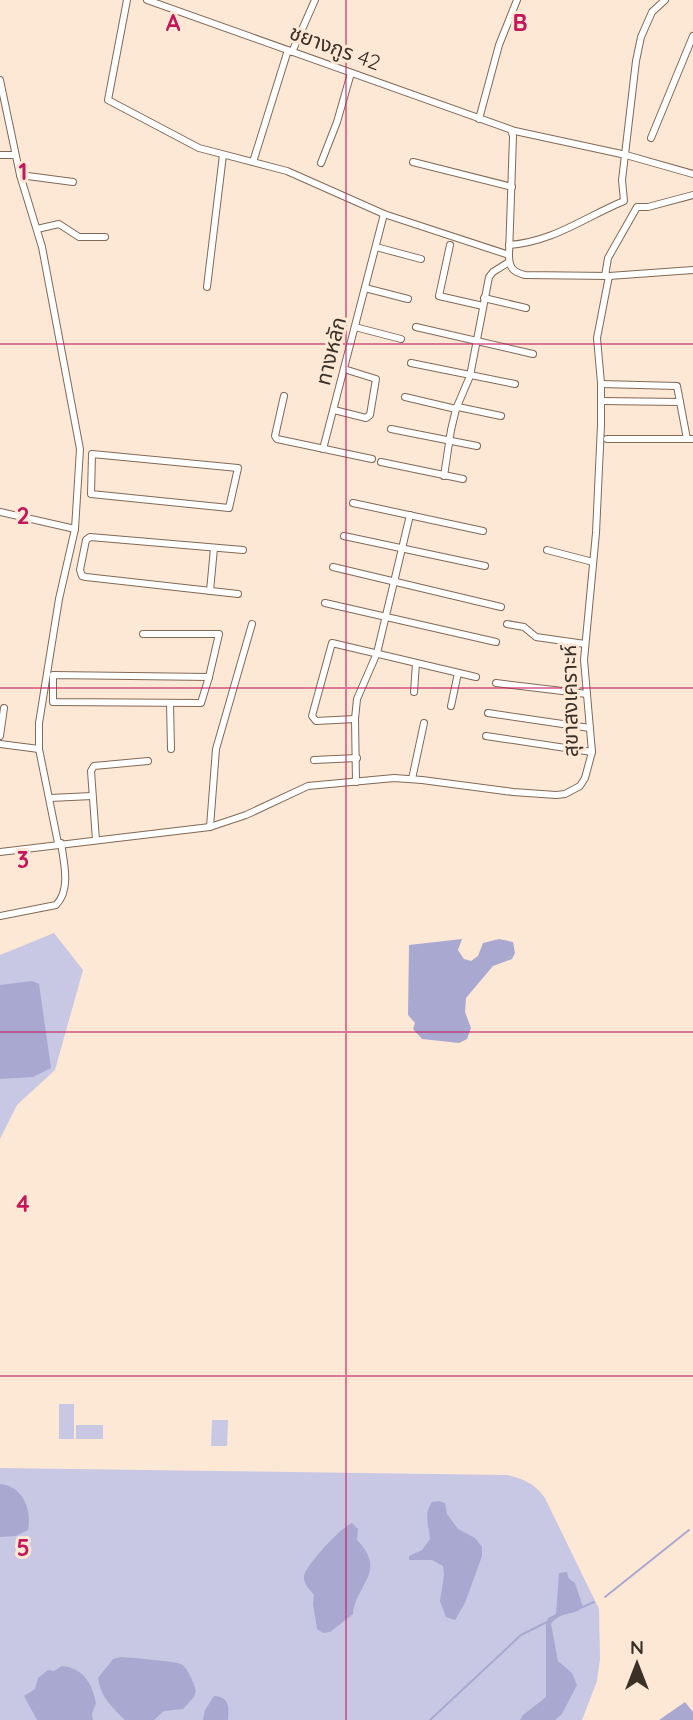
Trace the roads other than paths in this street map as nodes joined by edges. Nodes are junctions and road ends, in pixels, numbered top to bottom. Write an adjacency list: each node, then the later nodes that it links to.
1 (127, 0): 15 (street)
2 (147, 0): 7 (street, ชยางกูร 42)
3 (315, 0): 7 (street)
4 (517, 0): 10 (street)
5 (665, 0): 16 (street)
6 (693, 36): 12 (street)
7 (290, 51): 8 (street, ชยางกูร 42); 17 (street)
8 (351, 72): 10 (street, ชยางกูร 42); 19 (street)
9 (0, 80): 14 (street)
10 (479, 119): 11 (street, ชยางกูร 42)
11 (511, 130): 16 (street, ชยางกูร 42); 23 (street)
12 (651, 138)
13 (0, 155): 14 (street)
14 (15, 155): 21 (street)
15 (223, 155): 17 (street); 35 (street)
16 (626, 155): 20 (street, ชยางกูร 42); 29 (street)
17 (253, 162): 25 (street)
18 (413, 162): 23 (street)
19 (321, 163)
20 (693, 174)
21 (20, 175): 22 (street); 26 (street)
22 (73, 183)
23 (512, 187): 29 (street)
24 (693, 195): 34 (street, สุขาสงเคราะห์)
25 (384, 214): 30 (street, ทางหลัก); 31 (street)
26 (37, 229): 27 (street); 68 (street)
27 (105, 237)
28 (450, 244): 39 (street)
29 (509, 245): 31 (street)
30 (376, 247): 32 (street); 36 (street, ทางหลัก)
31 (509, 258): 34 (street); 37 (street)
32 (421, 259)
33 (693, 270): 34 (street)
34 (607, 276): 50 (street, สุขาสงเคราะห์)
35 (207, 287)
36 (365, 288): 38 (street); 41 (street, ทางหลัก)
37 (484, 298): 39 (street); 40 (street)
38 (408, 299)
39 (483, 306): 44 (street)
40 (526, 308)
41 (355, 327): 43 (street); 47 (street, ทางหลัก)
42 (416, 327): 44 (street)
43 (401, 339)
44 (478, 340): 45 (street); 48 (street)
45 (533, 354)
46 (411, 363): 48 (street)
47 (344, 369): 58 (street, ทางหลัก); 58 (street)
48 (470, 376): 49 (street); 57 (street)
49 (515, 384)
50 (601, 384): 51 (street); 54 (street, สุขาสงเคราะห์)
51 (622, 385): 55 (street); 56 (street)
52 (284, 396): 65 (street)
53 (405, 397): 57 (street)
54 (601, 401): 55 (street); 84 (street, สุขาสงเคราะห์)
55 (621, 401): 56 (street)
56 (680, 402): 62 (street)
57 (457, 408): 59 (street); 63 (street)
58 (334, 410): 65 (street, ทางหลัก)
59 (500, 416)
60 (391, 429): 63 (street)
61 (607, 439): 62 (street)
62 (690, 439)
63 (451, 442): 64 (street); 70 (street)
64 (477, 446)
65 (323, 449): 66 (street)
66 (372, 459)
67 (381, 462): 70 (street)
68 (80, 474): 69 (street); 75 (street)
69 (91, 475): 69 (street)
70 (444, 476): 71 (street)
71 (463, 479)
72 (353, 503): 74 (street)
73 (0, 512): 75 (street)
74 (410, 515): 76 (street); 78 (street)
75 (75, 529): 82 (street)
76 (483, 531)
77 (344, 536): 78 (street)
78 (401, 547): 85 (street); 87 (street)
79 (214, 548): 80 (street); 83 (street); 88 (street)
80 (243, 550)
81 (547, 550): 84 (street)
82 (69, 558): 83 (street); 104 (street)
83 (82, 559): 88 (street)
84 (593, 562): 97 (street, สุขาสงเคราะห์)
85 (485, 566)
86 (333, 567): 87 (street)
87 (393, 582): 91 (street); 92 (street)
88 (210, 591): 89 (street)
89 (238, 594)
90 (324, 603): 92 (street)
91 (501, 607)
92 (386, 618): 96 (street); 98 (street)
93 (253, 624): 128 (street)
94 (507, 624): 97 (street)
95 (143, 634): 101 (street)
96 (496, 642)
97 (586, 644): 107 (street, สุขาสงเคราะห์)
98 (377, 653): 99 (street); 112 (street); 112 (street)
99 (416, 663): 100 (street); 106 (street)
100 (458, 673): 102 (street); 109 (street)
101 (209, 677): 105 (street); 108 (street)
102 (476, 677)
103 (496, 683): 107 (street)
104 (43, 691): 105 (street); 118 (street)
105 (53, 691): 108 (street)
106 (414, 692)
107 (587, 694): 114 (street, สุขาสงเคราะห์)
108 (170, 703): 119 (street)
109 (451, 706)
110 (4, 708): 115 (street)
111 (488, 713): 114 (street)
112 (355, 719): 121 (street)
113 (424, 723): 124 (street)
114 (590, 729): 120 (street, สุขาสงเคราะห์)
115 (0, 736)
116 (486, 736): 120 (street)
117 (0, 744): 118 (street)
118 (39, 749): 127 (street)
119 (171, 749)
120 (592, 752): 124 (street, สุขาสงเคราะห์)
121 (357, 758): 122 (street); 125 (street)
122 (314, 760)
123 (148, 761): 126 (street)
124 (412, 779): 125 (street, สุขาสงเคราะห์)
125 (356, 782): 128 (street, สุขาสงเคราะห์)
126 (92, 796): 127 (street); 129 (street)
127 (50, 798): 130 (street)
128 (209, 827): 129 (street, สุขาสงเคราะห์)
129 (96, 840): 130 (street, สุขาสงเคราะห์)
130 (60, 843): 131 (street, สุขาสงเคราะห์); 132 (street)
131 (0, 852)
132 (0, 916)

